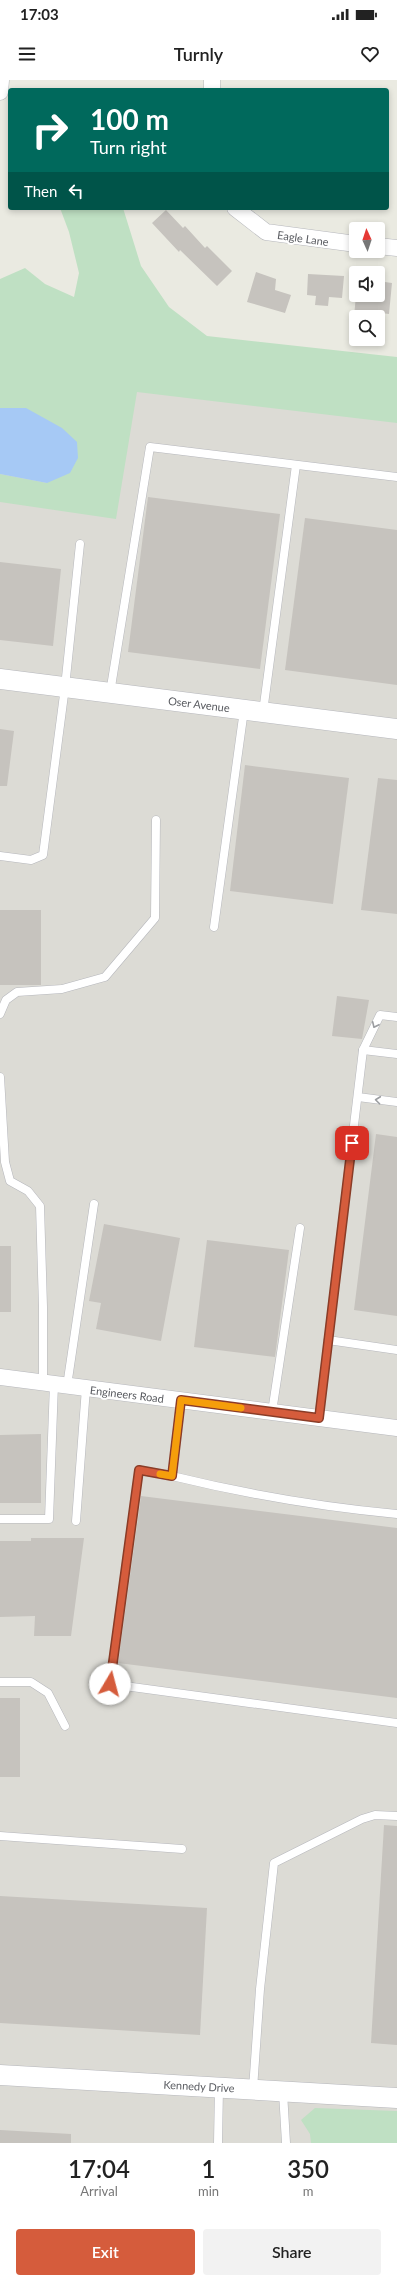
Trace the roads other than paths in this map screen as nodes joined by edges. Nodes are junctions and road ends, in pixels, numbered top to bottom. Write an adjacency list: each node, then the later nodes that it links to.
1 (1, 80): 2 (street)
2 (0, 92)
3 (238, 210): 4 (street, Eagle Lane)
4 (349, 243)
5 (385, 247): 6 (street)
6 (397, 248)
7 (296, 465): 8 (lane); 12 (lane); 13 (lane)
8 (397, 477)
9 (80, 544): 11 (lane)
10 (0, 679): 11 (street, Oser Avenue)
11 (65, 687): 12 (street, Oser Avenue); 16 (lane)
12 (110, 693): 13 (street, Oser Avenue)
13 (254, 711): 14 (street, Oser Avenue); 17 (lane)
14 (397, 728)
15 (156, 820): 18 (lane)
16 (0, 856)
17 (214, 927)
18 (0, 1014)
19 (397, 1017): 20 (lane, one-way to 20)
20 (363, 1050): 21 (lane); 23 (lane)
21 (397, 1054)
22 (0, 1077): 30 (lane)
23 (358, 1098): 24 (lane, one-way to 23); 27 (lane)
24 (397, 1102)
25 (94, 1204): 30 (lane)
26 (300, 1228): 33 (lane)
27 (328, 1340): 28 (lane); 34 (lane)
28 (397, 1350)
29 (0, 1378): 30 (street, Engineers Road)
30 (55, 1384): 31 (street, Engineers Road); 38 (lane)
31 (86, 1388): 32 (street, Engineers Road); 39 (lane)
32 (181, 1400): 33 (street, Engineers Road); 36 (lane)
33 (272, 1412): 34 (street, Engineers Road)
34 (319, 1418): 35 (street, Engineers Road)
35 (397, 1428)
36 (172, 1476): 37 (lane); 41 (lane)
37 (397, 1514)
38 (0, 1519)
39 (76, 1521)
40 (0, 1682): 42 (lane)
41 (397, 1723)
42 (65, 1726)
43 (397, 1816): 48 (lane)
44 (0, 1836): 45 (lane)
45 (182, 1849)
46 (0, 2075): 47 (street, Kennedy Drive)
47 (220, 2088): 48 (street, Kennedy Drive); 51 (lane)
48 (253, 2089): 49 (street, Kennedy Drive)
49 (283, 2091): 50 (street, Kennedy Drive); 52 (lane)
50 (397, 2098)
51 (218, 2143)
52 (286, 2143)

